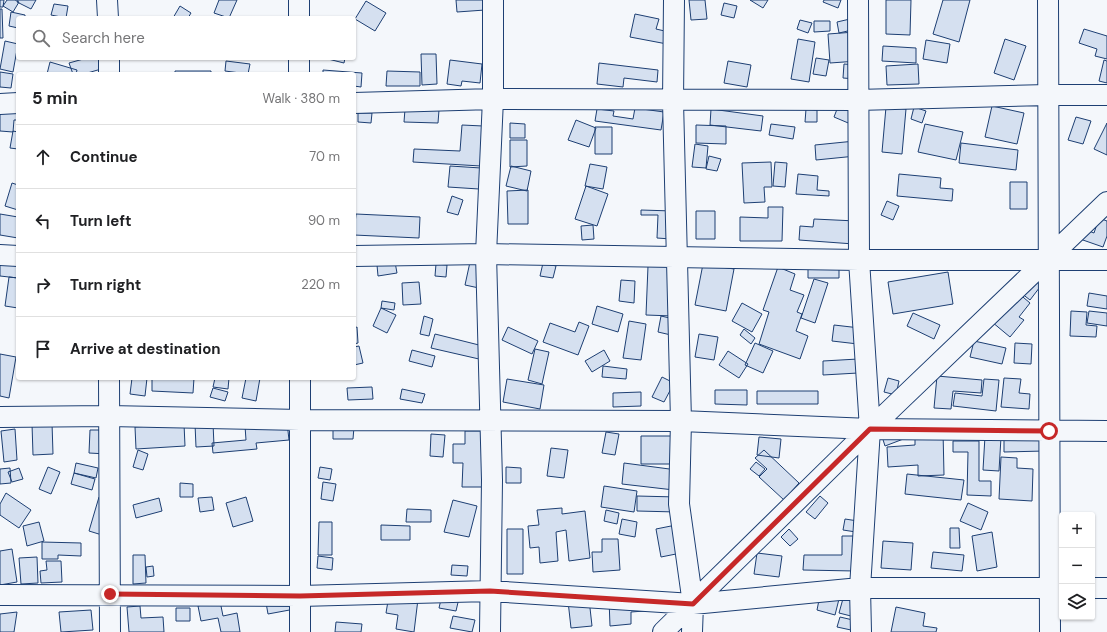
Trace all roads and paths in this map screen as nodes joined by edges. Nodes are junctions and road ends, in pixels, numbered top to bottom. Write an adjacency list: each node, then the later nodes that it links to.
1 (108, 0): 7 (street)
2 (299, 0): 8 (street)
3 (493, 0): 15 (street)
4 (674, 0): 17 (street)
5 (858, 0): 16 (street)
6 (1048, 0): 13 (street)
7 (108, 16)
8 (299, 16)
9 (109, 60): 11 (street)
10 (299, 60): 12 (street)
11 (110, 72)
12 (299, 72)
13 (1048, 95): 14 (street); 16 (street); 27 (street)
14 (1107, 96)
15 (493, 99): 17 (street); 19 (street); 22 (street)
16 (857, 100): 17 (street); 28 (street)
17 (673, 101): 26 (street)
18 (16, 103): 20 (street)
19 (356, 103)
20 (0, 104)
21 (1107, 202): 27 (street)
22 (486, 254): 25 (street); 26 (street); 34 (street)
23 (0, 255): 24 (street)
24 (16, 256)
25 (356, 256)
26 (678, 256): 28 (street); 36 (street)
27 (1048, 258): 28 (street); 29 (street); 37 (street); 38 (street)
28 (859, 260): 37 (street)
29 (1107, 260)
30 (109, 380): 32 (street)
31 (300, 380): 35 (street)
32 (109, 416): 33 (street); 35 (street); 45 (street)
33 (0, 417)
34 (489, 419): 35 (street); 36 (street); 44 (street)
35 (300, 420): 47 (street)
36 (681, 421): 37 (street); 48 (street)
37 (870, 429): 38 (street); 40 (street); 48 (street)
38 (1049, 431): 39 (street); 41 (street)
39 (1107, 431)
40 (860, 588): 41 (street); 48 (street); 54 (street)
41 (1056, 588): 55 (street)
42 (1095, 588): 43 (street)
43 (1107, 588)
44 (490, 591): 47 (street); 48 (street); 51 (street)
45 (110, 594): 46 (street); 47 (street); 49 (street)
46 (0, 595)
47 (300, 596): 50 (street)
48 (693, 604): 52 (street); 53 (street)
49 (110, 632)
50 (300, 632)
51 (490, 632)
52 (663, 632)
53 (692, 632)
54 (860, 632)
55 (1050, 632)

